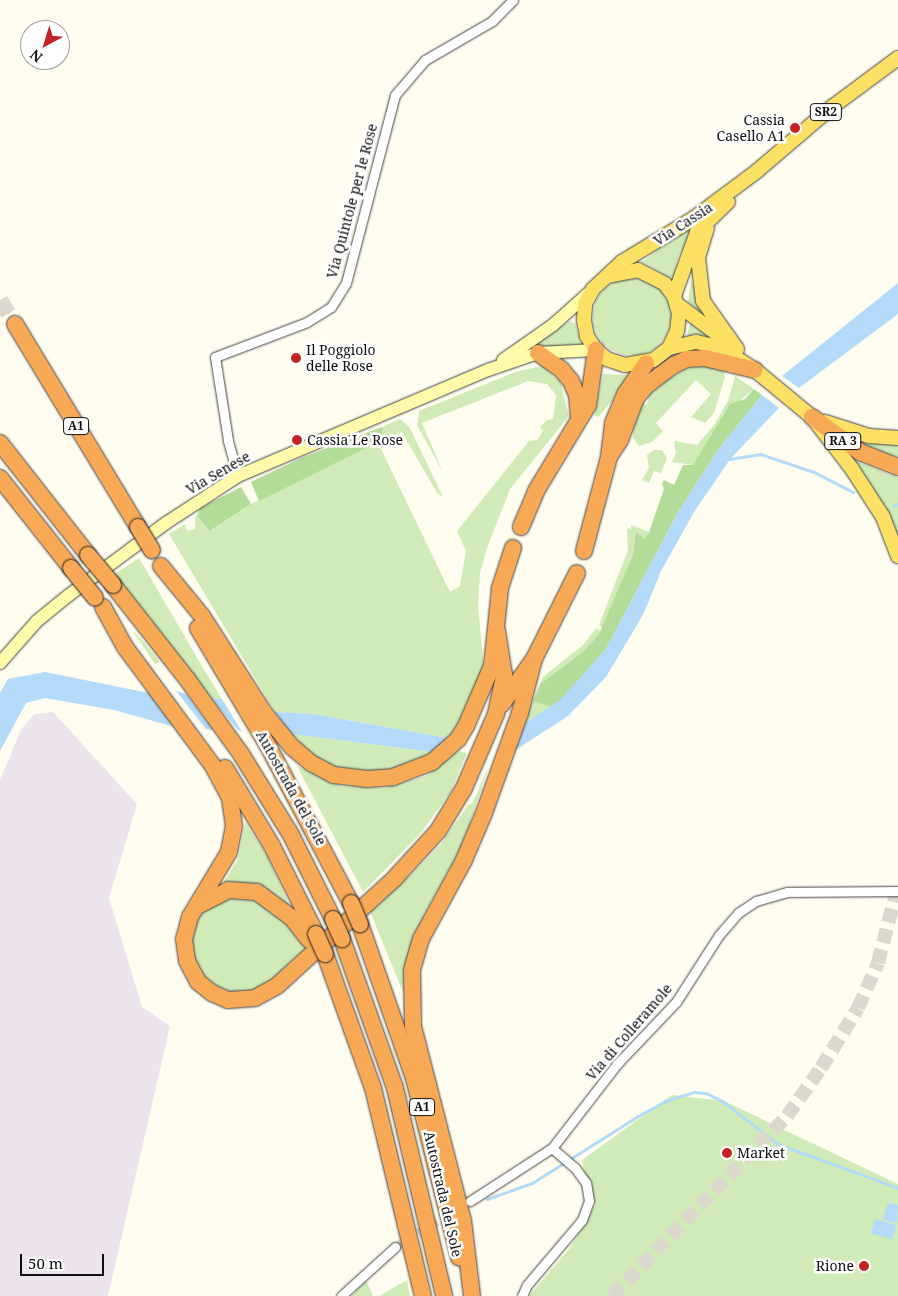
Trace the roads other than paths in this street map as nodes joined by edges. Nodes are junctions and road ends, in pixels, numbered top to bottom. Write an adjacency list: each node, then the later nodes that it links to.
1 (512, 0): 22 (street, Via Quintole per le Rose)
2 (898, 58): 3 (main road, Via Cassia / SR2)
3 (757, 171): 4 (main road, Via Cassia / SR2); 5 (main road, Via Cassia / SR2)
4 (711, 219): 7 (main road, Via Cassia / SR2); 10 (main road)
5 (608, 276): 6 (main road, Via Cassia / SR2); 7 (main road)
6 (593, 289): 11 (main road); 14 (main road, Via Senese / SR2)
7 (675, 300): 9 (main road, Via Cassia / SR2); 10 (main road)
8 (15, 324): 28 (highway, Autostrada del Sole / A1, bridge)
9 (668, 348): 13 (main road); 15 (main road)
10 (737, 349): 15 (main road)
11 (596, 350): 12 (main road, Via Senese / SR2); 13 (main road); 17 (highway)
12 (538, 353): 14 (main road, Via Senese / SR2); 17 (highway)
13 (646, 363): 20 (highway)
14 (488, 370): 22 (main road, Via Senese / SR2)
15 (755, 370): 16 (main road); 20 (highway)
16 (812, 417): 18 (main road); 21 (highway, RA 3); 27 (main road)
17 (579, 424): 24 (highway)
18 (898, 438)
19 (0, 443): 43 (highway, Autostrada del Sole / A1, bridge)
20 (609, 456): 26 (highway)
21 (898, 467)
22 (238, 476): 32 (main road, Via Senese / SR2)
23 (0, 478): 34 (highway, bridge)
24 (521, 527)
25 (513, 548): 30 (highway)
26 (584, 551)
27 (898, 556)
28 (161, 566): 30 (highway); 44 (highway, Autostrada del Sole / A1, bridge)
29 (577, 573): 31 (highway)
30 (497, 630): 33 (highway)
31 (534, 659): 33 (highway); 45 (highway)
32 (0, 663)
33 (507, 688): 36 (highway)
34 (202, 742): 36 (highway); 37 (highway)
35 (898, 891): 38 (street, Via di Colleramole)
36 (195, 908): 37 (highway)
37 (313, 937): 42 (highway, bridge)
38 (552, 1148): 39 (street, Via di Colleramole); 46 (street)
39 (470, 1201)
40 (394, 1247): 41 (street)
41 (341, 1296)
42 (422, 1296)
43 (444, 1296)
44 (468, 1296)
45 (472, 1296)
46 (522, 1296)

